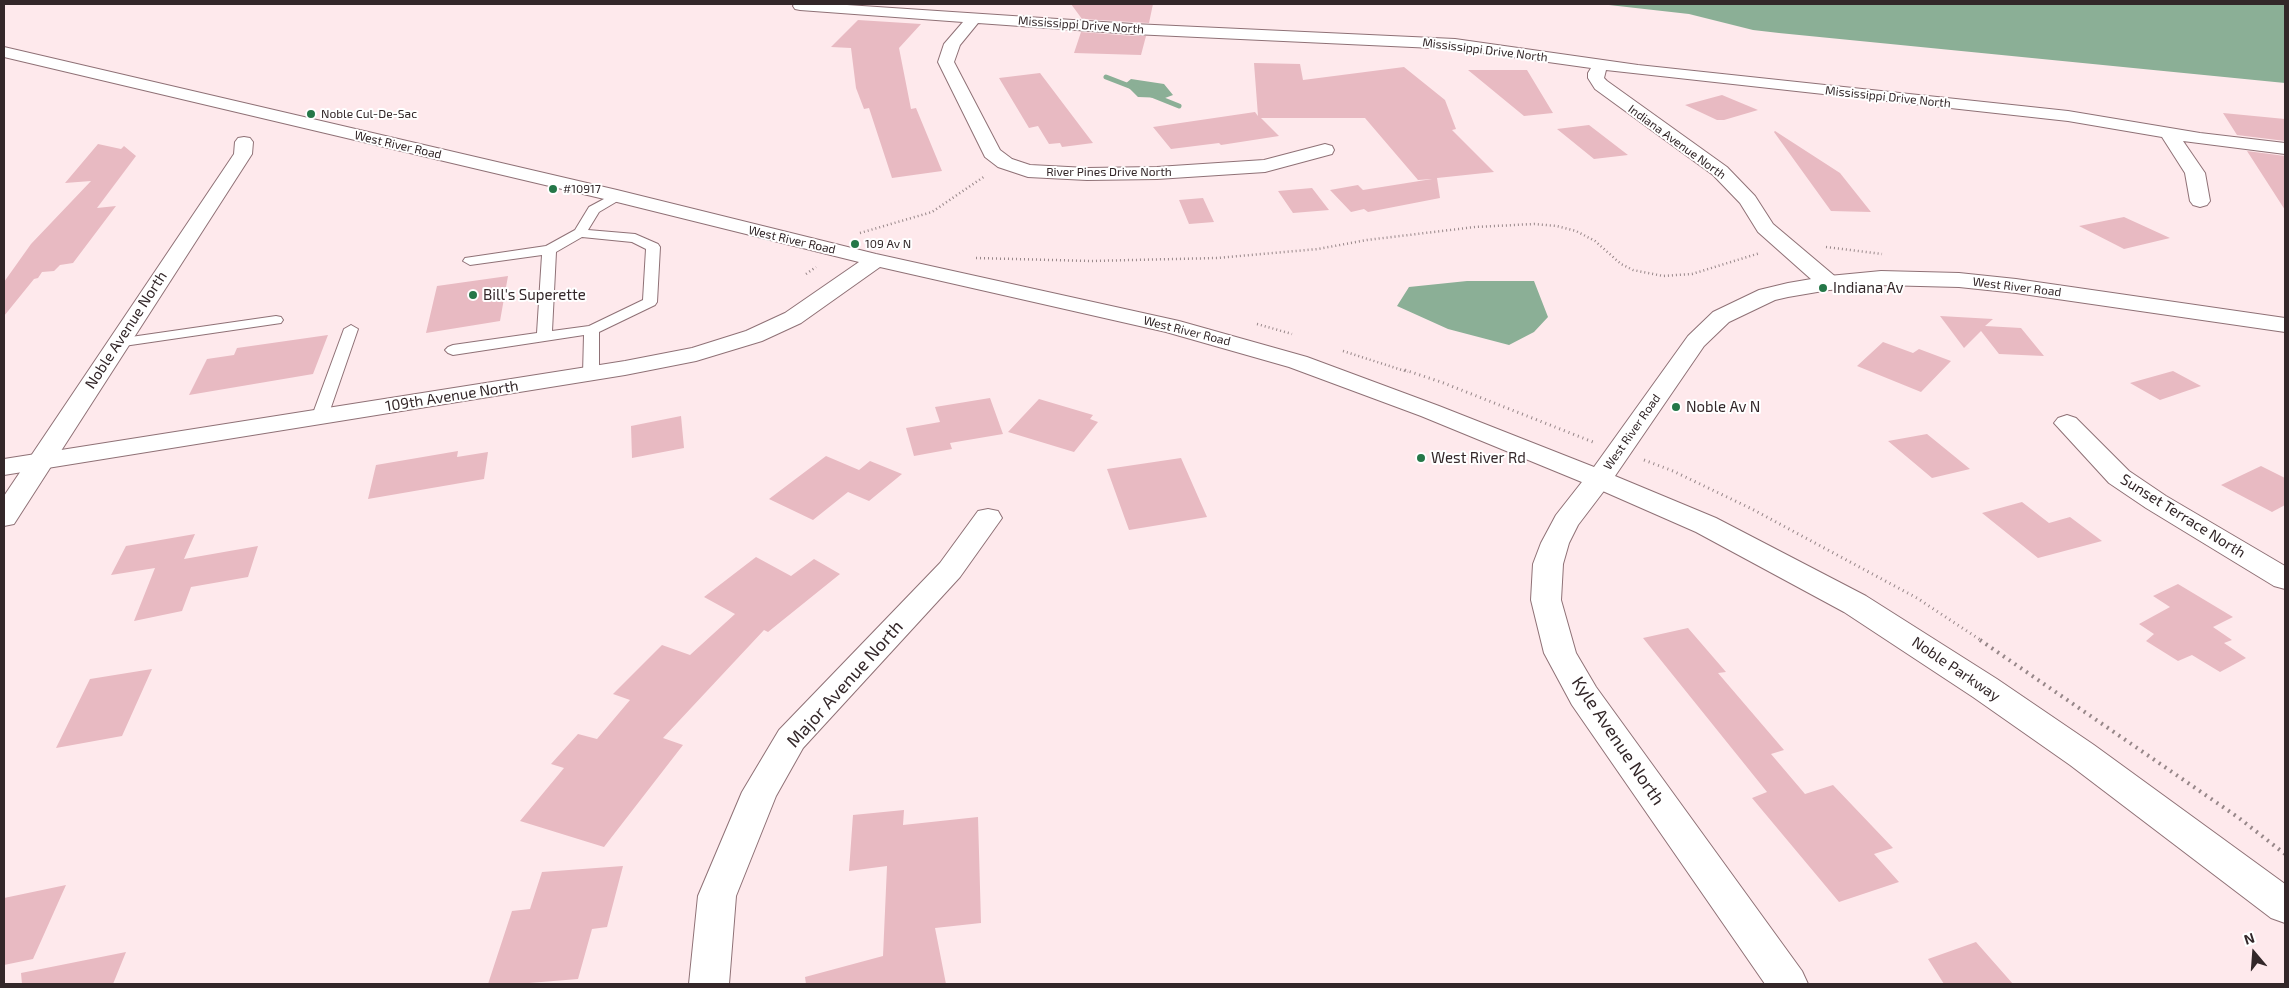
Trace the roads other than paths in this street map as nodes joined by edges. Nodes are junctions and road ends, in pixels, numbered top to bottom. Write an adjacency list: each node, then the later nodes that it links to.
1 (800, 6): 2 (street, Mississippi Drive North)
2 (974, 18): 4 (street, Mississippi Drive North); 8 (street, River Pines Drive North)
3 (4, 52): 9 (street, West River Road)
4 (1602, 65): 5 (street, Mississippi Drive North); 15 (street, Indiana Avenue North)
5 (2168, 132): 7 (street, Mississippi Drive North); 10 (street)
6 (244, 142): 21 (street, Noble Avenue North)
7 (2285, 149)
8 (1324, 150)
9 (617, 196): 11 (lane); 13 (street, West River Road)
10 (2200, 201)
11 (580, 233): 12 (lane); 19 (lane)
12 (549, 250): 14 (lane); 20 (lane)
13 (876, 260): 23 (street, 109th Avenue North); 28 (street, West River Road)
14 (470, 261)
15 (1829, 283): 17 (street, West River Road); 28 (street, West River Road)
16 (276, 320): 21 (lane)
17 (2285, 325)
18 (351, 329): 24 (lane)
19 (592, 330): 20 (lane); 23 (lane)
20 (544, 336): 22 (lane)
21 (116, 343): 26 (street, Noble Avenue North)
22 (453, 350)
23 (591, 374): 24 (street, 109th Avenue North)
24 (320, 416): 26 (street, 109th Avenue North)
25 (2067, 423): 31 (street, Sunset Terrace North)
26 (39, 461): 27 (street, 109th Avenue North); 29 (street, Noble Avenue North)
27 (4, 466)
28 (1599, 479): 32 (street, Noble Parkway); 34 (street, Kyle Avenue North)
29 (4, 517)
30 (988, 518): 33 (street, Major Avenue North)
31 (2285, 579)
32 (2285, 906)
33 (709, 984)
34 (1788, 984)

